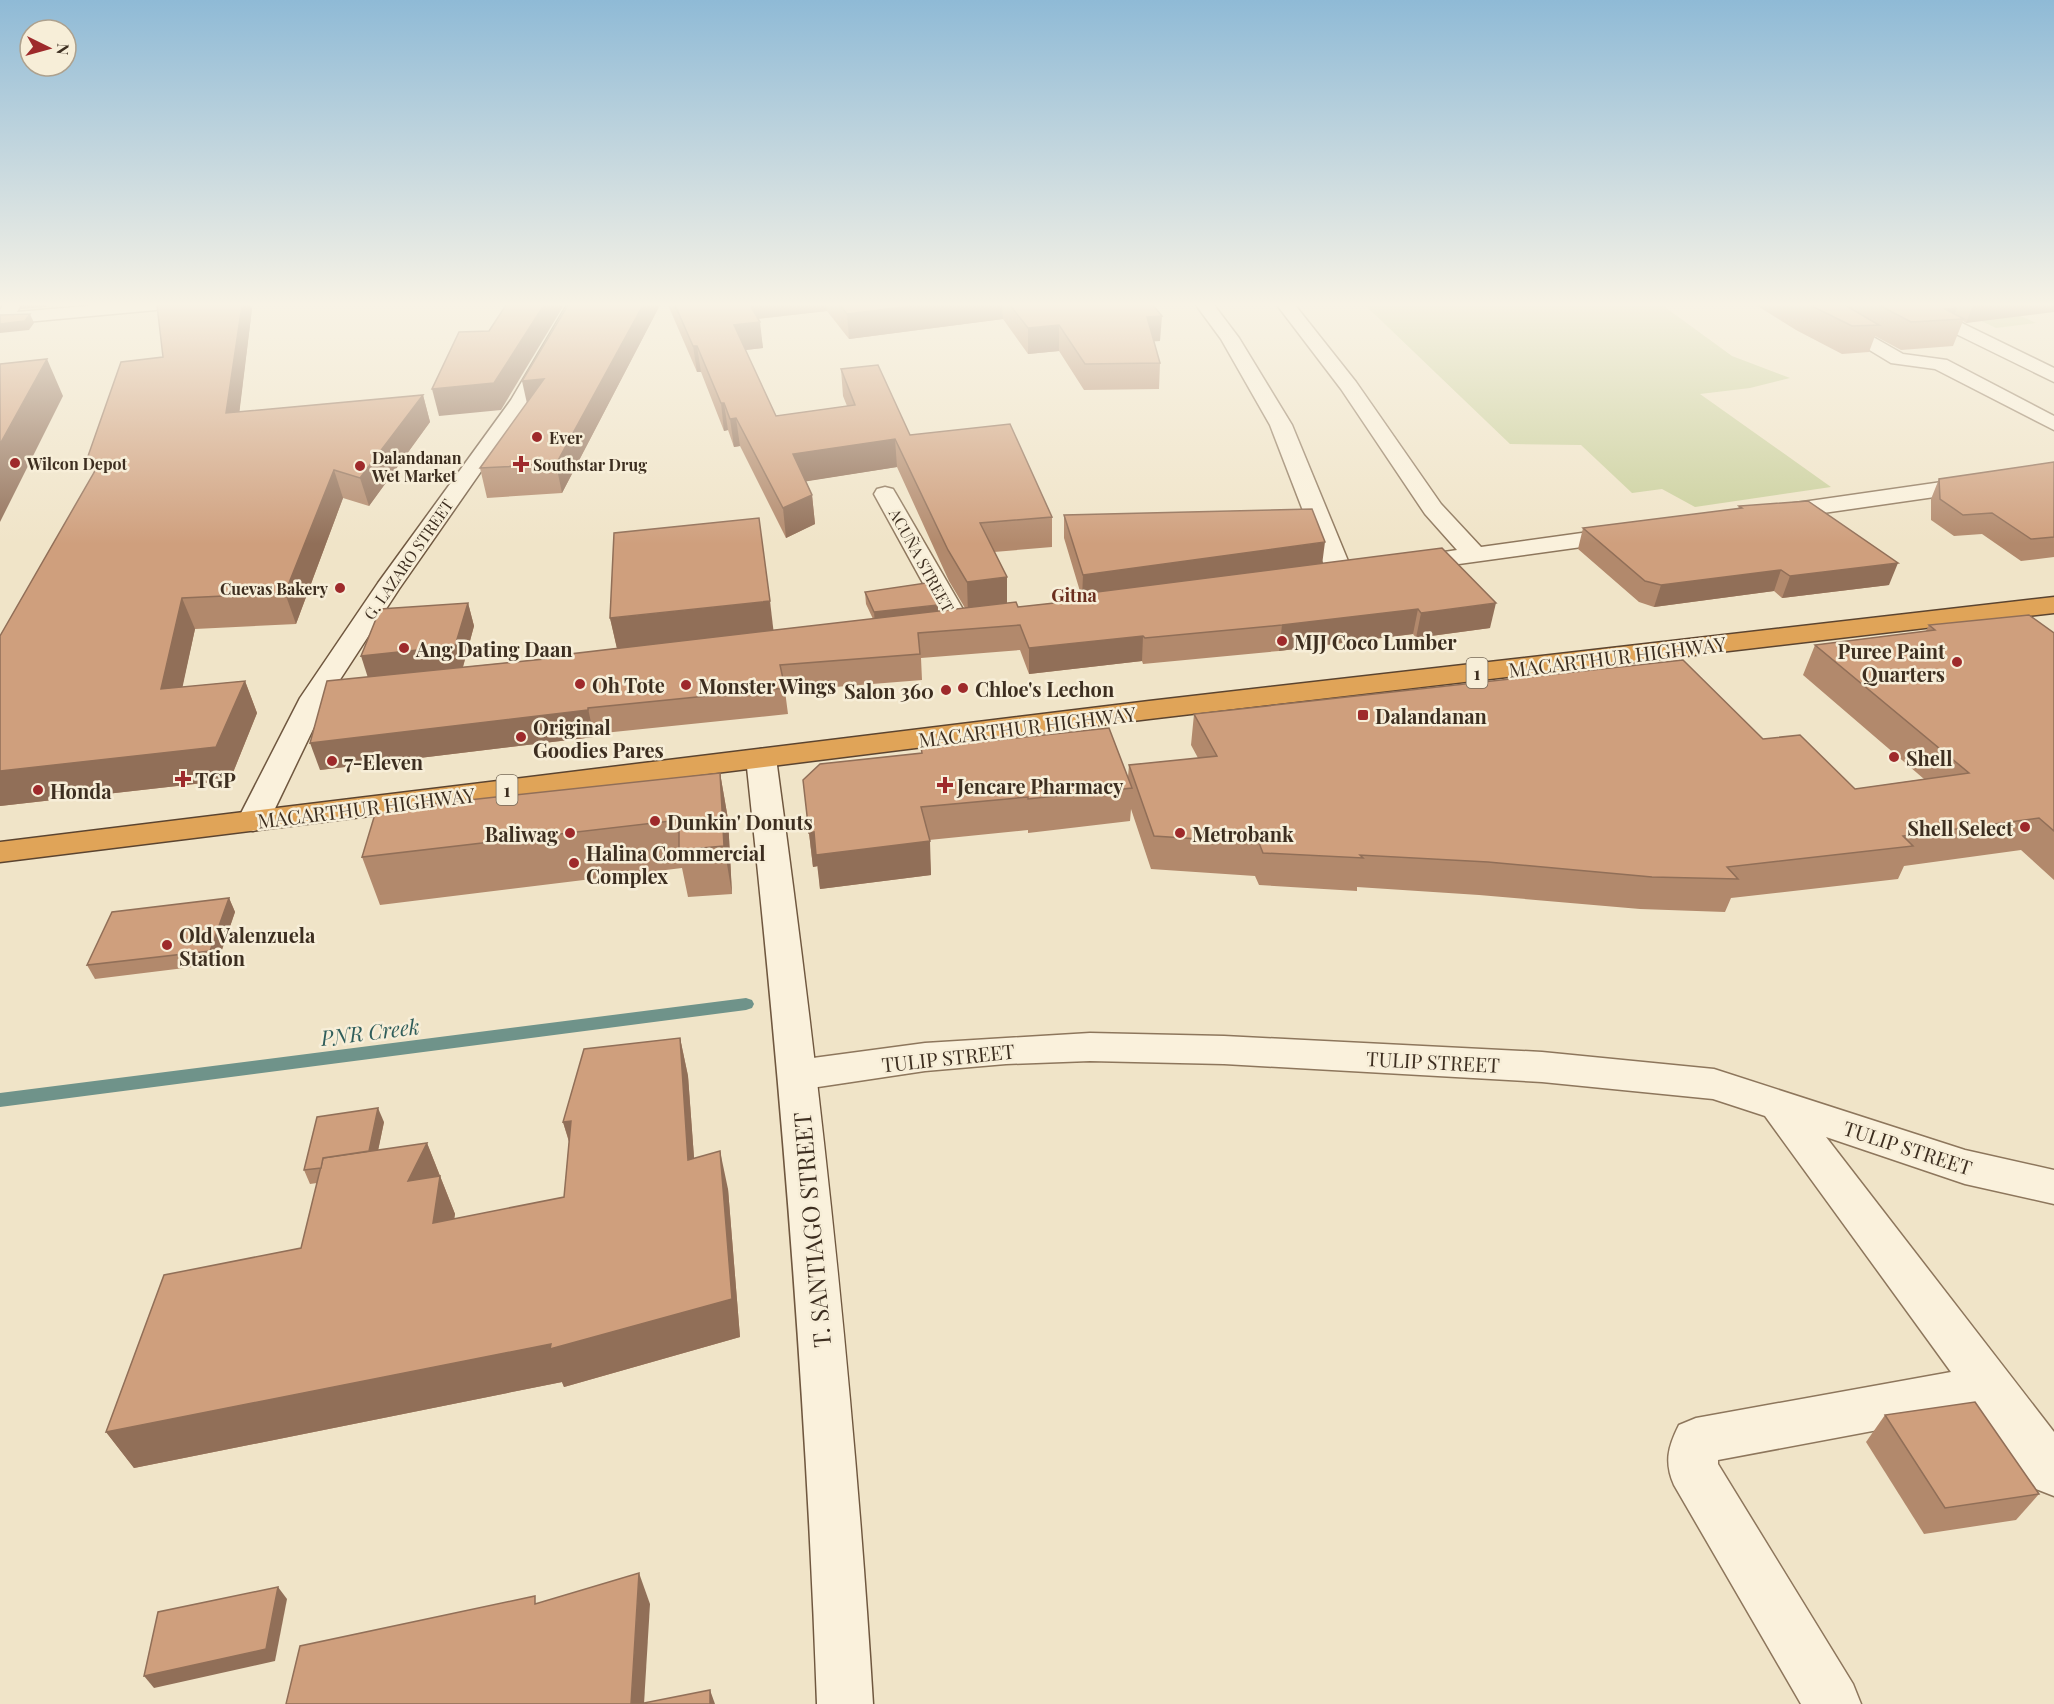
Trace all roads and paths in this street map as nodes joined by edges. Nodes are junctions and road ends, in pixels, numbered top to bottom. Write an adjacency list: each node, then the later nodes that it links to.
1 (530, 385): 14 (street, G. LAZARO STREET)
2 (1257, 385): 10 (street)
3 (1348, 385): 10 (street)
4 (1979, 385): 5 (street)
5 (2054, 424)
6 (2054, 473): 8 (street)
7 (885, 494): 12 (street, ACUÑA STREET)
8 (1755, 516)
9 (1650, 530): 10 (street)
10 (1475, 555)
11 (2054, 604): 15 (highway, MACARTHUR HIGHWAY / 1)
12 (959, 625)
13 (351, 693): 14 (street)
14 (314, 698): 16 (street, G. LAZARO STREET)
15 (760, 758): 16 (highway, MACARTHUR HIGHWAY / 1); 18 (street, T. SANTIAGO STREET)
16 (253, 821): 17 (highway, MACARTHUR HIGHWAY / 1)
17 (0, 852)
18 (798, 1075): 19 (street, TULIP STREET); 23 (street, T. SANTIAGO STREET)
19 (1777, 1103): 20 (street, TULIP STREET); 21 (street)
20 (2054, 1187)
21 (1989, 1387): 22 (street); 24 (street)
22 (2054, 1472)
23 (845, 1704)
24 (1833, 1704)

